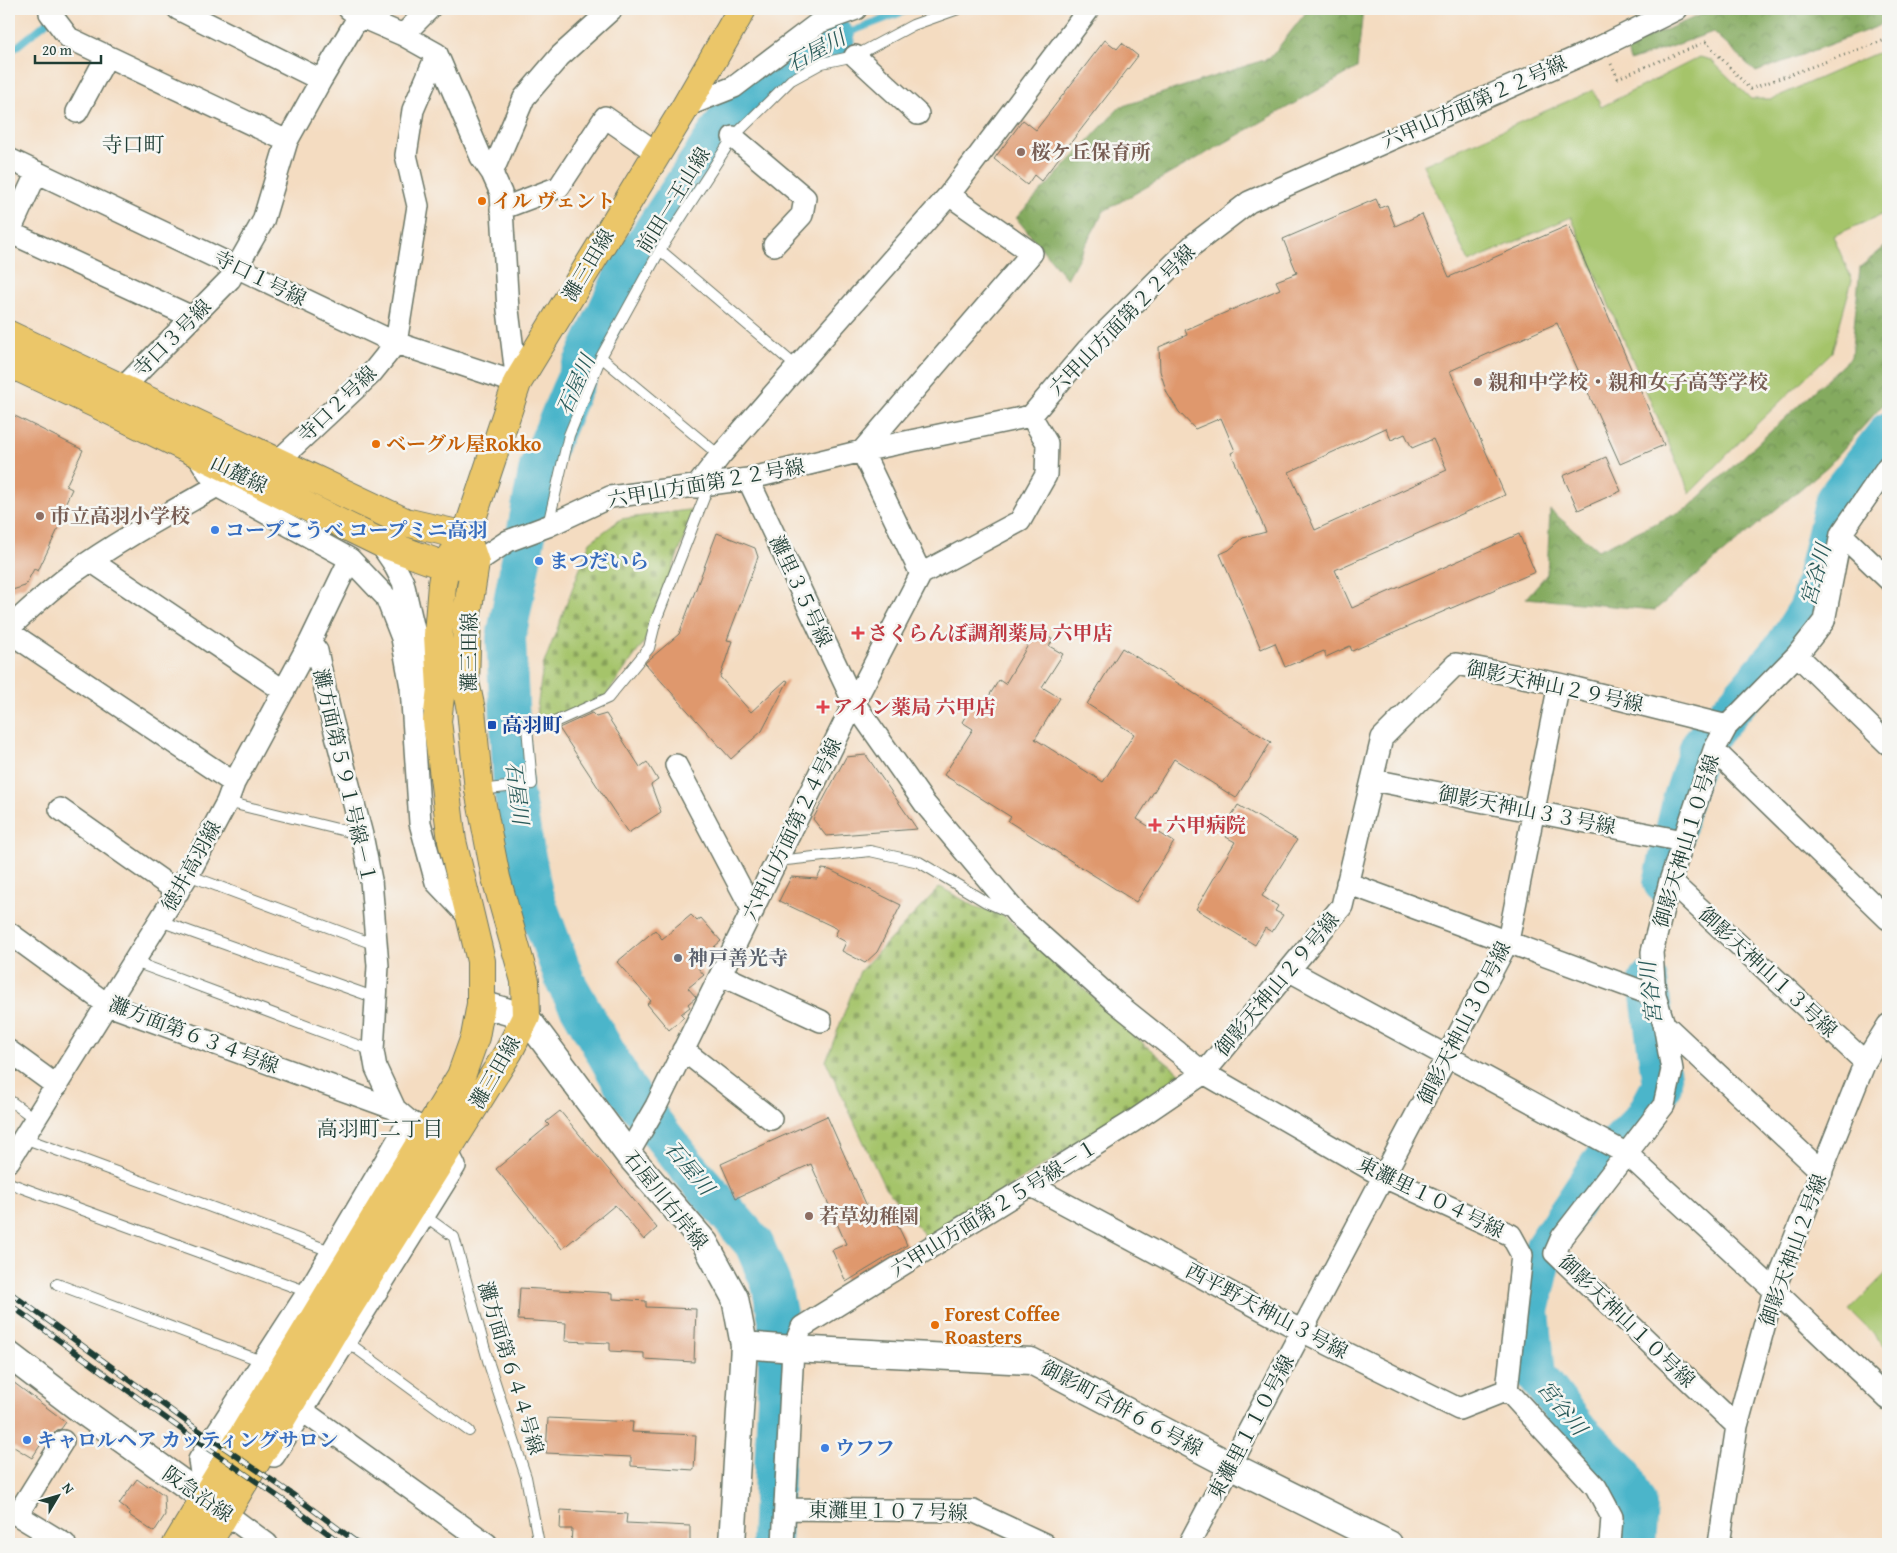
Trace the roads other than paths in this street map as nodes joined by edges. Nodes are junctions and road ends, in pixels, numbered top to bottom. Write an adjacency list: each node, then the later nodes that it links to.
1 (178, 9): 15 (street)
2 (429, 9): 11 (street)
3 (612, 9): 24 (street)
4 (742, 9): 16 (main road, 灘三田線)
5 (856, 9): 16 (street)
6 (958, 9): 14 (lane, 前田一王山線)
7 (1089, 9): 25 (street)
8 (1677, 9): 39 (street, 六甲山方面第２２号線)
9 (50, 13): 13 (street)
10 (354, 13): 11 (street); 15 (street, 寺口３号線)
11 (403, 35): 12 (street)
12 (437, 54): 24 (street); 33 (street)
13 (107, 56): 17 (street); 20 (street)
14 (855, 56): 18 (street); 19 (lane, 前田一王山線)
15 (321, 80): 20 (street, 寺口３号線)
16 (686, 106): 21 (main road, 灘三田線)
17 (77, 112)
18 (918, 114)
19 (733, 136): 28 (street); 29 (lane, 前田一王山線)
20 (287, 142): 30 (street, 寺口３号線)
21 (657, 153): 26 (street); 37 (main road, 灘三田線)
22 (9, 159): 23 (street, 寺口１号線)
23 (37, 172): 27 (street); 30 (street, 寺口１号線)
24 (492, 173): 26 (street)
25 (949, 195): 36 (street); 40 (street)
26 (502, 209): 37 (street)
27 (9, 232): 31 (street)
28 (774, 245)
29 (660, 250): 34 (lane, 前田一王山線); 36 (lane)
30 (236, 267): 31 (street, 寺口３号線); 33 (street, 寺口１号線)
31 (192, 317): 38 (street, 寺口３号線)
32 (9, 336): 38 (main road, 山麓線)
33 (396, 343): 37 (street, 寺口１号線); 43 (street, 寺口２号線)
34 (601, 357): 42 (lane); 48 (lane, 前田一王山線)
35 (9, 363): 38 (main road, 山麓線)
36 (797, 367): 42 (street)
37 (517, 384): 50 (main road, 灘三田線)
38 (113, 398): 41 (main road, 山麓線); 43 (main road, 山麓線)
39 (1031, 416): 40 (street, 六甲山方面第２２号線); 57 (street)
40 (862, 451): 45 (street, 六甲山方面第２２号線); 57 (street)
41 (196, 453): 46 (street); 52 (main road, 山麓線)
42 (720, 456): 47 (street)
43 (277, 462): 50 (main road, 山麓線)
44 (1888, 466): 49 (street, 御影天神山１０号線)
45 (748, 479): 47 (street, 六甲山方面第２２号線); 65 (street, 灘里３５号線)
46 (217, 486): 53 (street); 54 (street)
47 (703, 486): 48 (street, 六甲山方面第２２号線); 72 (lane)
48 (548, 526): 51 (street, 六甲山方面第２２号線)
49 (1841, 534): 58 (street); 62 (street, 御影天神山１０号線)
50 (466, 536): 51 (street); 55 (main road, 灘三田線); 56 (main road, 灘三田線)
51 (508, 541): 55 (street)
52 (379, 542): 56 (main road, 山麓線); 66 (street)
53 (350, 558): 61 (street, 徳井高羽線); 84 (street)
54 (91, 561): 59 (street); 64 (street)
55 (475, 563): 56 (main road, 山麓線); 72 (main road, 灘三田線)
56 (445, 566): 66 (main road, 灘三田線)
57 (921, 574): 65 (street, 六甲山方面第２４号線)
58 (1888, 580)
59 (9, 628)
60 (9, 632): 73 (street)
61 (310, 642): 64 (street, 徳井高羽線); 76 (street, 灘方面第５９１号線－１)
62 (1797, 655): 67 (street, 御影天神山１０号線); 68 (street)
63 (1559, 684): 67 (street, 御影天神山２９号線); 71 (street, 御影天神山２９号線); 75 (street, 御影天神山３０号線)
64 (284, 691): 73 (street, 徳井高羽線)
65 (854, 703): 78 (street, 六甲山方面第２４号線); 83 (street, 灘里３５号線)
66 (437, 721): 84 (main road, 灘三田線)
67 (1726, 726): 69 (street, 御影天神山１０号線)
68 (1888, 744)
69 (1714, 750): 77 (street, 御影天神山１０号線); 85 (street)
70 (676, 766): 82 (street)
71 (1373, 780): 75 (street, 御影天神山３３号線); 81 (street, 御影天神山２９号線)
72 (481, 790): 97 (main road, 灘三田線)
73 (230, 793): 76 (lane); 80 (street, 徳井高羽線)
74 (60, 809): 80 (street)
75 (1534, 812): 77 (street, 御影天神山３３号線); 88 (street, 御影天神山３０号線)
76 (362, 835): 89 (street, 灘方面第５９１号線－１)
77 (1682, 841): 79 (street, 御影天神山１０号線)
78 (777, 861): 82 (street, 六甲山方面第２４号線); 83 (lane)
79 (1670, 881): 93 (street, 御影天神山１０号線); 105 (street, 御影天神山１３号線)
80 (183, 883): 86 (street, 徳井高羽線); 89 (lane)
81 (1347, 884): 88 (street); 91 (street, 御影天神山２９号線)
82 (753, 911): 92 (street, 六甲山方面第２４号線)
83 (1018, 915): 106 (street, 東灘里１０４号線)
84 (471, 918): 95 (main road, 灘三田線)
85 (1888, 919)
86 (160, 921): 90 (street, 徳井高羽線); 94 (lane)
87 (9, 933): 96 (street, 灘方面第６３４号線)
88 (1508, 941): 93 (street); 104 (street, 御影天神山３０号線)
89 (376, 945): 94 (street, 灘方面第５９１号線－１)
90 (135, 962): 96 (street, 徳井高羽線); 103 (lane)
91 (1290, 971): 104 (street); 106 (street, 御影天神山２９号線)
92 (721, 974): 98 (street); 101 (street, 六甲山方面第２４号線)
93 (1648, 993): 99 (street, 御影天神山１０号線)
94 (376, 998): 103 (street, 灘方面第５９１号線－１)
95 (481, 1004): 97 (street); 111 (main road, 灘三田線)
96 (108, 1005): 107 (street, 徳井高羽線); 111 (street, 灘方面第６３４号線)
97 (526, 1017): 113 (street, 石屋川右岸線); 114 (main road, 灘三田線)
98 (821, 1021)
99 (1664, 1024): 115 (street, 御影天神山１０号線); 117 (street)
100 (1888, 1025): 105 (street, 御影天神山２号線)
101 (683, 1050): 110 (street); 113 (street, 六甲山方面第２４号線)
102 (9, 1051): 107 (street)
103 (373, 1051): 111 (street, 灘方面第５９１号線－１)
104 (1447, 1058): 115 (street); 118 (street, 御影天神山３０号線)
105 (1865, 1062): 117 (street, 御影天神山２号線)
106 (1204, 1073): 118 (street, 東灘里１０４号線); 120 (street, 六甲山方面第２５号線－１)
107 (57, 1086): 109 (street, 徳井高羽線)
108 (9, 1100): 109 (lane)
109 (36, 1119): 112 (street, 徳井高羽線)
110 (772, 1119)
111 (410, 1120): 122 (street); 140 (main road, 灘三田線)
112 (24, 1138): 116 (street, 徳井高羽線); 122 (lane)
113 (633, 1145): 128 (street, 石屋川右岸線)
114 (447, 1150): 121 (street); 140 (main road, 灘三田線)
115 (1626, 1154): 124 (street); 135 (street, 御影天神山１０号線)
116 (9, 1161)
117 (1822, 1172): 124 (street, 御影天神山２号線)
118 (1384, 1177): 126 (street, 東灘里１１０号線); 132 (street, 東灘里１０４号線)
119 (9, 1183): 125 (lane)
120 (1030, 1185): 126 (street, 西平野天神山３号線); 129 (street, 六甲山方面第２５号線－１)
121 (425, 1216): 127 (street); 149 (lane, 灘方面第６４４号線)
122 (333, 1252): 125 (street)
123 (57, 1284): 131 (lane)
124 (1774, 1290): 133 (street); 135 (street, 御影天神山２号線)
125 (308, 1292): 131 (street)
126 (1302, 1331): 132 (street, 西平野天神山３号線); 138 (street, 東灘里１１０号線)
127 (346, 1341): 134 (street); 136 (lane)
128 (744, 1345): 129 (street, 御影町合併６６号線); 150 (street, 石屋川右岸線)
129 (793, 1349): 138 (street, 御影町合併６６号線); 139 (street)
130 (9, 1355): 140 (street, 阪急沿線)
131 (264, 1362): 140 (street)
132 (1507, 1390): 154 (street)
133 (1888, 1399)
134 (303, 1411): 140 (street); 148 (street)
135 (1737, 1426): 155 (street, 御影天神山２号線)
136 (470, 1432)
137 (63, 1441): 141 (street)
138 (1230, 1465): 152 (street, 東灘里１１０号線); 153 (street, 御影町合併６６号線)
139 (785, 1509): 143 (street, 東灘里１０７号線); 151 (street)
140 (222, 1511): 145 (main road, 灘三田線); 146 (main road, 灘三田線); 147 (street, 阪急沿線)
141 (13, 1512): 142 (street)
142 (37, 1537): 144 (street)
143 (1038, 1543)
144 (64, 1544)
145 (177, 1544)
146 (207, 1544)
147 (267, 1544)
148 (487, 1544)
149 (539, 1544)
150 (732, 1544)
151 (783, 1544)
152 (1189, 1544)
153 (1389, 1544)
154 (1610, 1544)
155 (1719, 1544)

